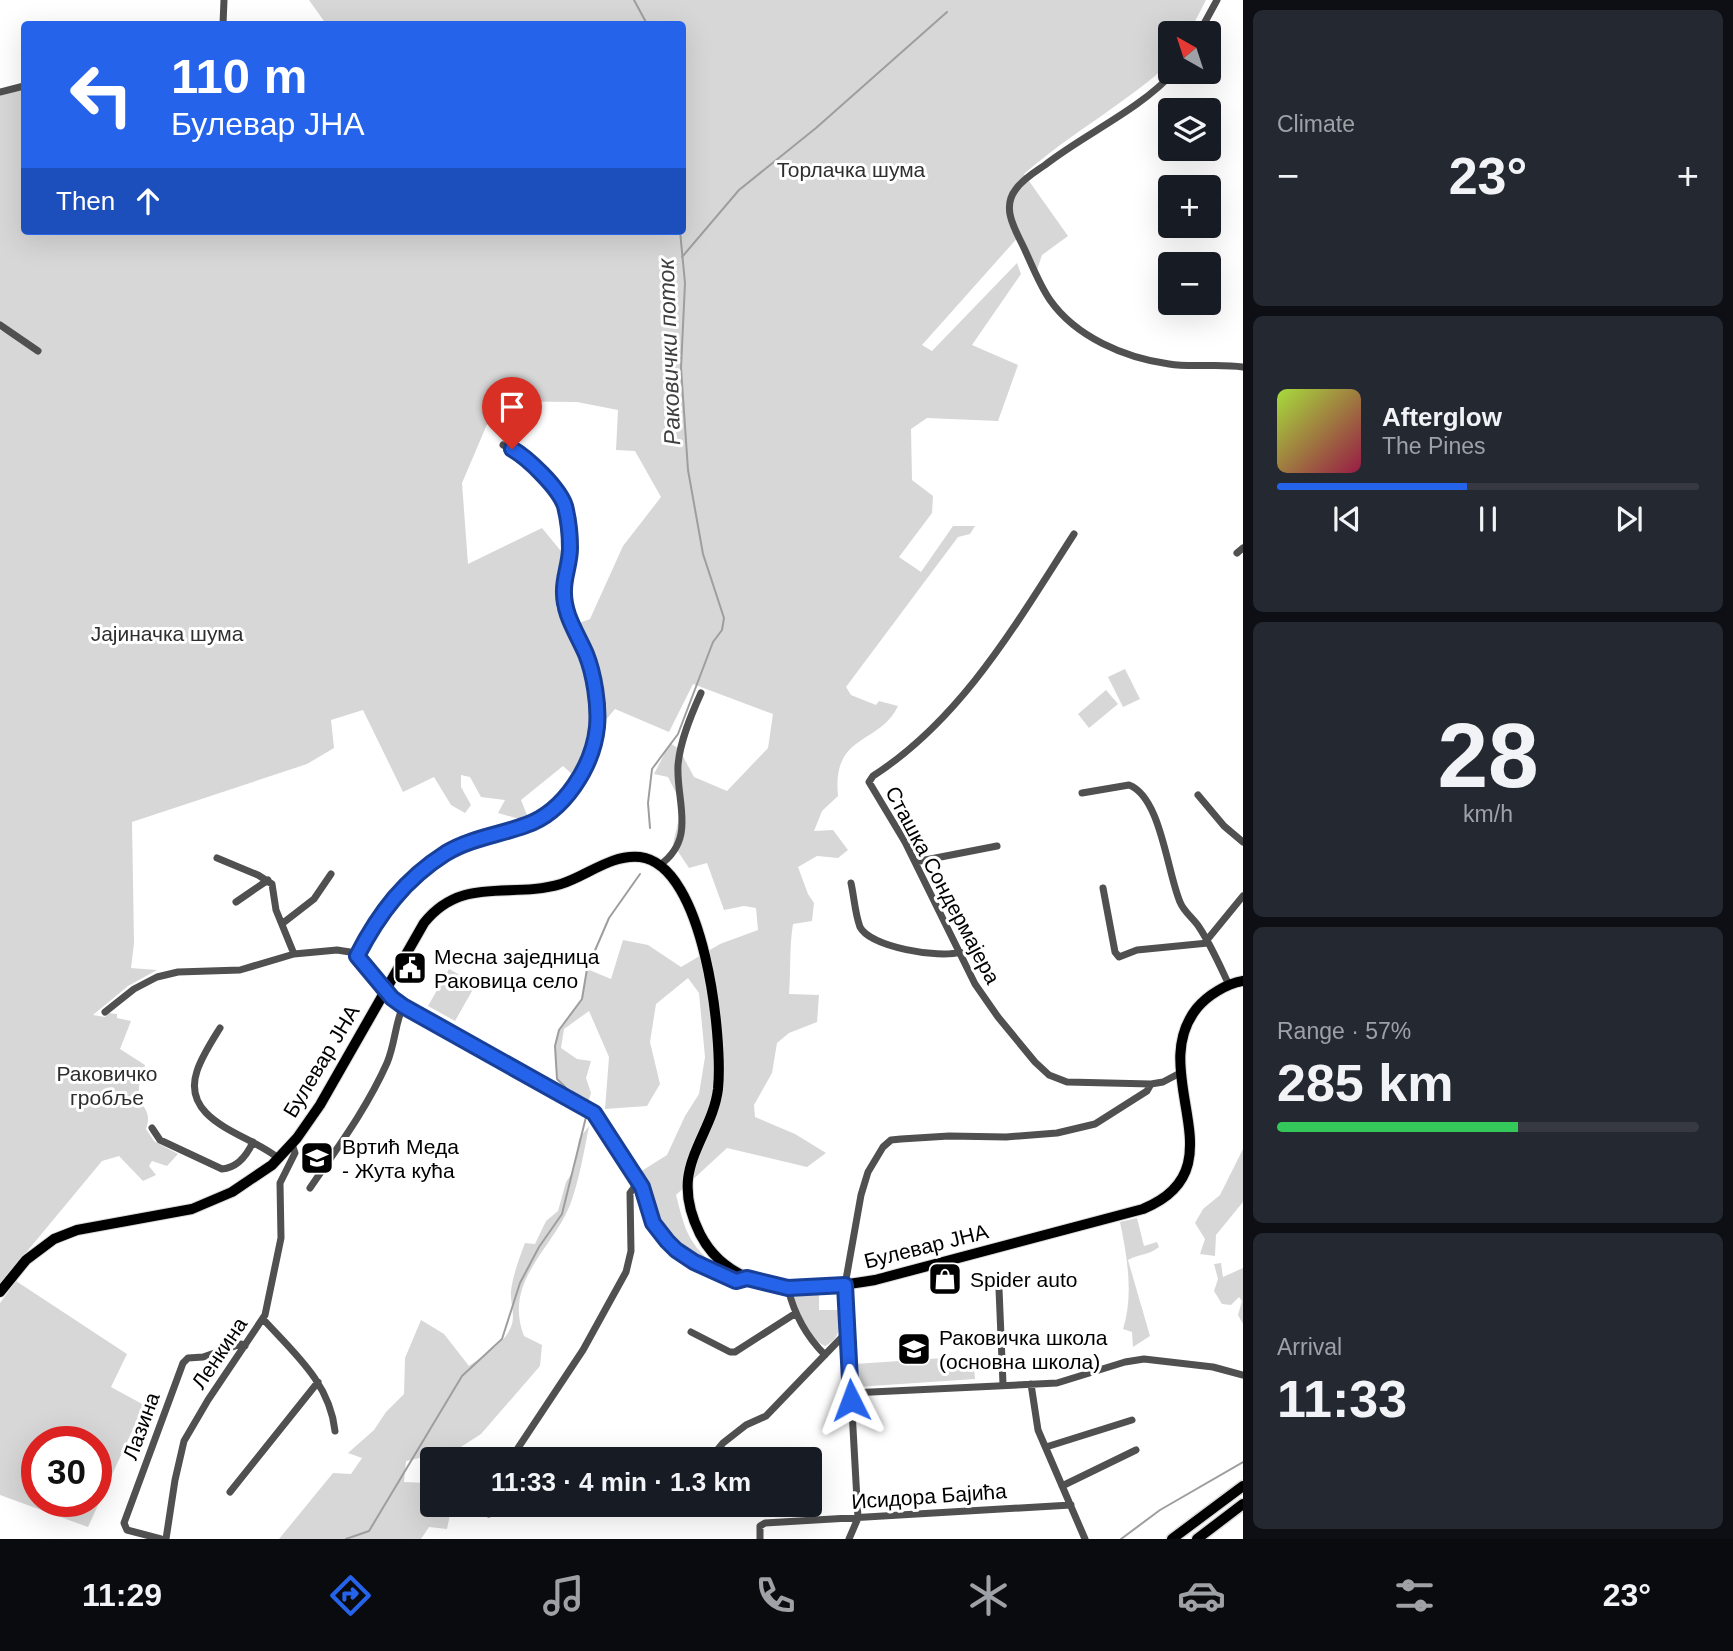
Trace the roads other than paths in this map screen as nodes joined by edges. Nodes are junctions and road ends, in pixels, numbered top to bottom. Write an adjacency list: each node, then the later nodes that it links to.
1 (224, 0): 3 (street)
2 (1217, 0): 4 (street)
3 (223, 21)
4 (1206, 21)
5 (1161, 84): 10 (street)
6 (21, 87): 7 (street)
7 (0, 92)
8 (0, 325): 9 (street)
9 (38, 351)
10 (1243, 367)
11 (503, 444): 31 (street)
12 (1074, 534): 19 (street, Сташка Сондермајера)
13 (701, 693): 20 (street)
14 (1082, 793): 28 (street)
15 (1198, 795): 16 (street)
16 (1243, 842)
17 (997, 846): 19 (street)
18 (217, 858): 22 (street)
19 (915, 862): 29 (street, Сташка Сондермајера)
20 (660, 864): 34 (main road, Булевар ЈНА); 46 (main road, Булевар ЈНА)
21 (331, 874): 27 (street)
22 (268, 880): 26 (street); 27 (street)
23 (851, 883): 29 (street)
24 (1103, 888): 28 (street)
25 (1243, 896): 28 (street)
26 (236, 902)
27 (283, 923): 30 (street)
28 (1207, 941): 33 (street)
29 (960, 952): 39 (street, Сташка Сондермајера)
30 (294, 954): 31 (street); 36 (street)
31 (357, 956): 34 (street)
32 (1243, 981): 33 (main road, Булевар ЈНА)
33 (1230, 985): 38 (main road, Булевар ЈНА)
34 (386, 990): 35 (street); 42 (main road, Булевар ЈНА)
35 (403, 1006): 44 (street); 45 (street)
36 (104, 1012)
37 (220, 1028): 41 (street)
38 (1181, 1073): 39 (street); 47 (main road, Булевар ЈНА)
39 (1151, 1084): 47 (street)
40 (152, 1128): 41 (street)
41 (253, 1142): 43 (street)
42 (292, 1144): 43 (main road, Булевар ЈНА); 52 (street, Ленкина)
43 (278, 1158): 50 (main road, Булевар ЈНА)
44 (638, 1182): 46 (street); 64 (street)
45 (310, 1188)
46 (747, 1278): 48 (main road, Булевар ЈНА)
47 (845, 1285): 48 (main road, Булевар ЈНА); 54 (street)
48 (788, 1288): 51 (street)
49 (999, 1289): 59 (street)
50 (0, 1292)
51 (796, 1313): 53 (street); 56 (street)
52 (263, 1319): 55 (street, Ленкина); 58 (street)
53 (691, 1332)
54 (848, 1335): 56 (street); 61 (street)
55 (245, 1346): 74 (street, Лазина); 75 (street, Ленкина)
56 (825, 1355): 65 (street)
57 (1243, 1375): 60 (street)
58 (318, 1382): 63 (street); 70 (street)
59 (1003, 1384): 60 (street); 61 (street)
60 (1031, 1384): 66 (street)
61 (851, 1393): 73 (street)
62 (1132, 1420): 66 (street)
63 (335, 1431)
64 (519, 1447)
65 (720, 1447)
66 (1046, 1447): 68 (street)
67 (1136, 1450): 68 (street)
68 (1062, 1486): 72 (street)
69 (1243, 1486): 79 (highway)
70 (230, 1492)
71 (1243, 1504): 80 (highway)
72 (1071, 1505): 73 (street, Исидора Бајића); 78 (street)
73 (858, 1518): 76 (street, Исидора Бајића); 77 (street)
74 (160, 1539)
75 (166, 1539)
76 (760, 1539)
77 (849, 1539)
78 (1086, 1539)
79 (1172, 1539)
80 (1197, 1539)

